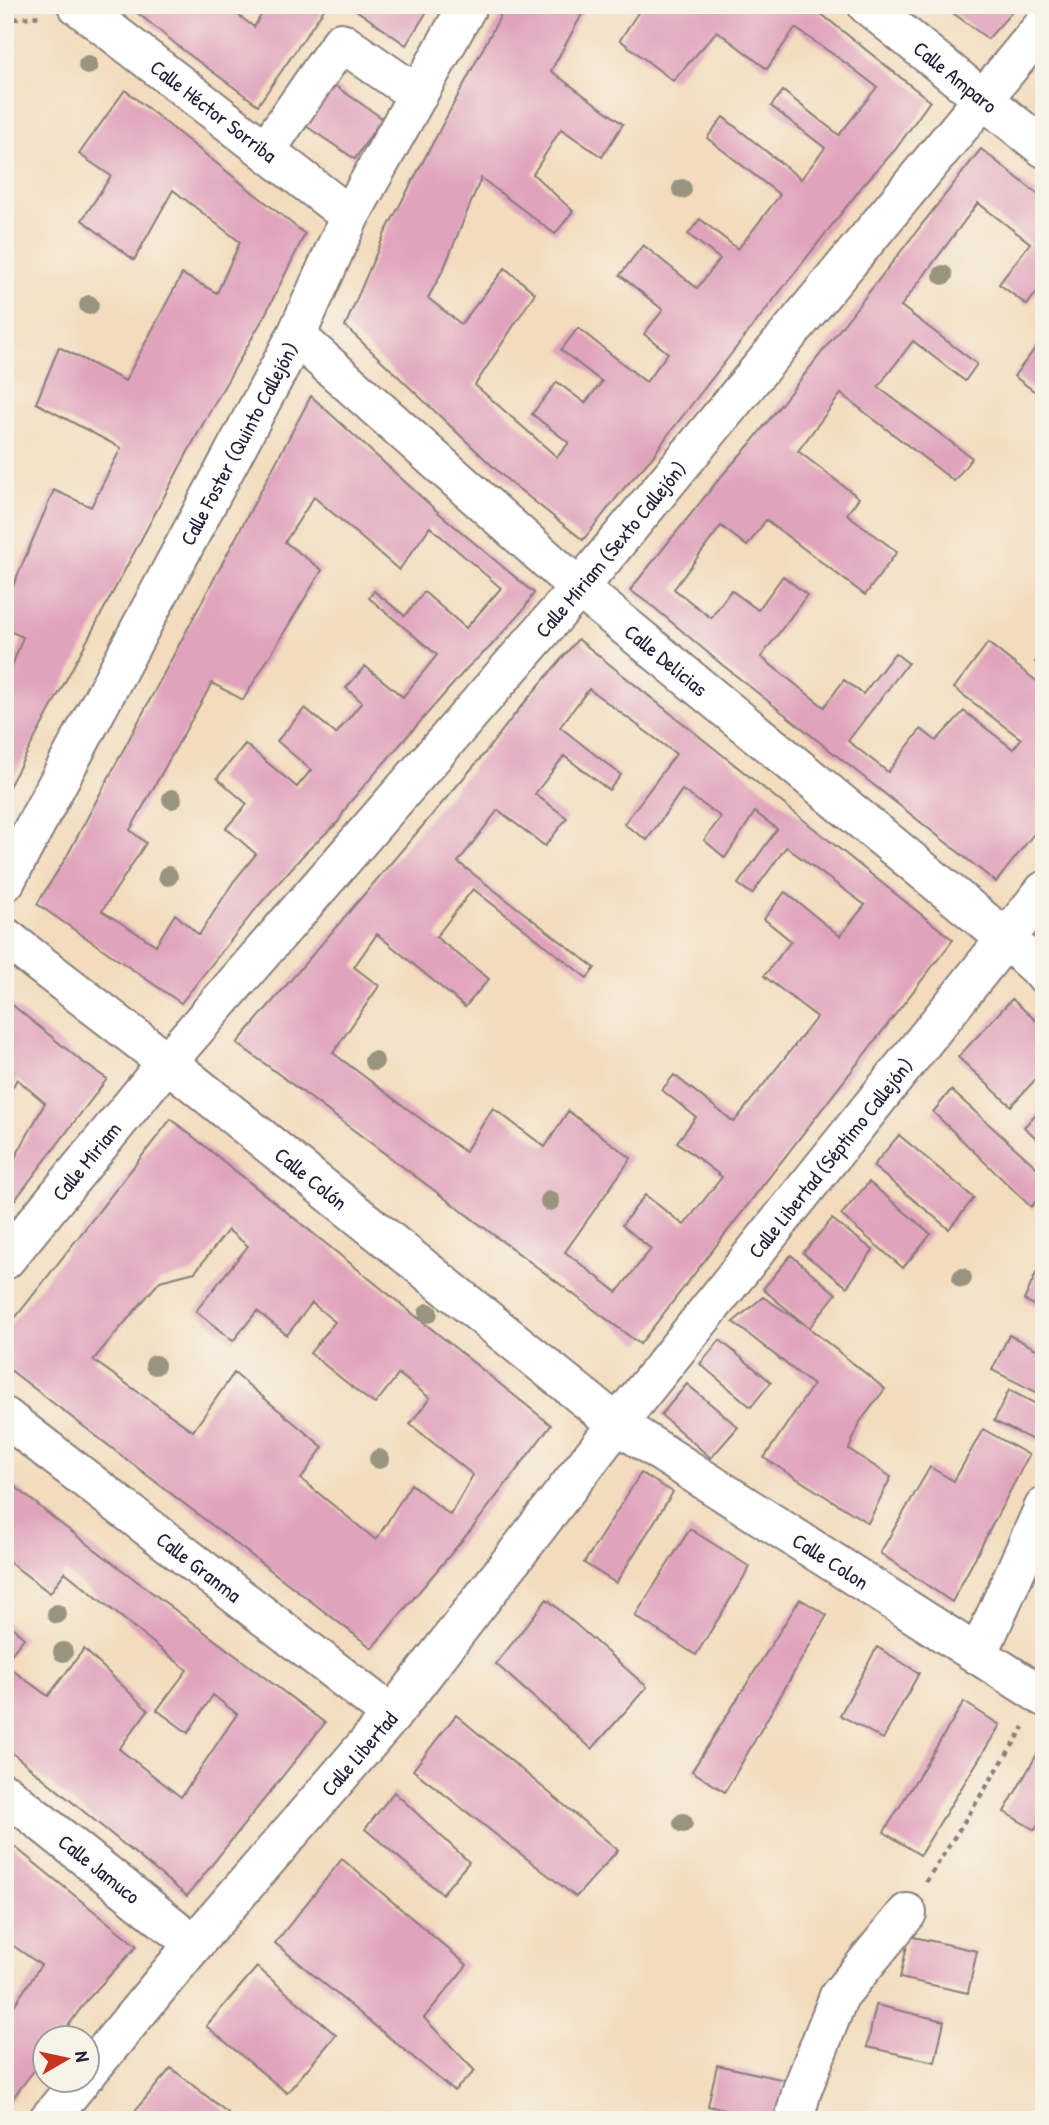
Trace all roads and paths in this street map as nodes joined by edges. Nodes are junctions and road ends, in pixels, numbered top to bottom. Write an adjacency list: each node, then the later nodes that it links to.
1 (76, 5): 8 (street, Calle Héctor Sorriba)
2 (468, 5): 5 (street, Calle Foster (Quinto Callejón))
3 (867, 5): 6 (street, Calle Amparo)
4 (1044, 25): 6 (street, Calle Miriam (Sexto Callejón))
5 (418, 95): 8 (street); 9 (street, Calle Foster (Quinto Callejón))
6 (981, 99): 7 (street, Calle Amparo); 11 (street, Calle Miriam (Sexto Callejón))
7 (1044, 148)
8 (266, 150): 9 (street, Calle Héctor Sorriba)
9 (351, 216): 10 (street, Calle Foster (Quinto Callejón))
10 (296, 336): 11 (street, Calle Delicias); 12 (street, Calle Foster (Quinto Callejón))
11 (579, 588): 15 (street, Calle Delicias); 17 (street, Calle Miriam (Sexto Callejón))
12 (5, 882)
13 (1044, 891): 15 (street, Calle Libertad (Séptimo Callejón))
14 (5, 936): 17 (street, Calle Colón)
15 (1005, 938): 16 (street, Calle Delicias); 20 (street, Calle Libertad (Séptimo Callejón))
16 (1044, 974)
17 (167, 1062): 18 (street, Calle Miriam); 20 (street, Calle Colón)
18 (5, 1260)
19 (5, 1417): 24 (street, Calle Granma)
20 (617, 1424): 22 (street, Calle Colon); 24 (street, Calle Libertad)
21 (1044, 1507): 22 (street)
22 (978, 1655): 23 (street, Calle Colon)
23 (1043, 1697): 26 (path)
24 (393, 1715): 27 (street, Calle Libertad)
25 (5, 1793): 27 (street, Calle Jamuco)
26 (907, 1913): 31 (street)
27 (194, 1944): 28 (street, Calle Libertad)
28 (102, 2055)
29 (69, 2094): 30 (street)
30 (48, 2120)
31 (794, 2120)

